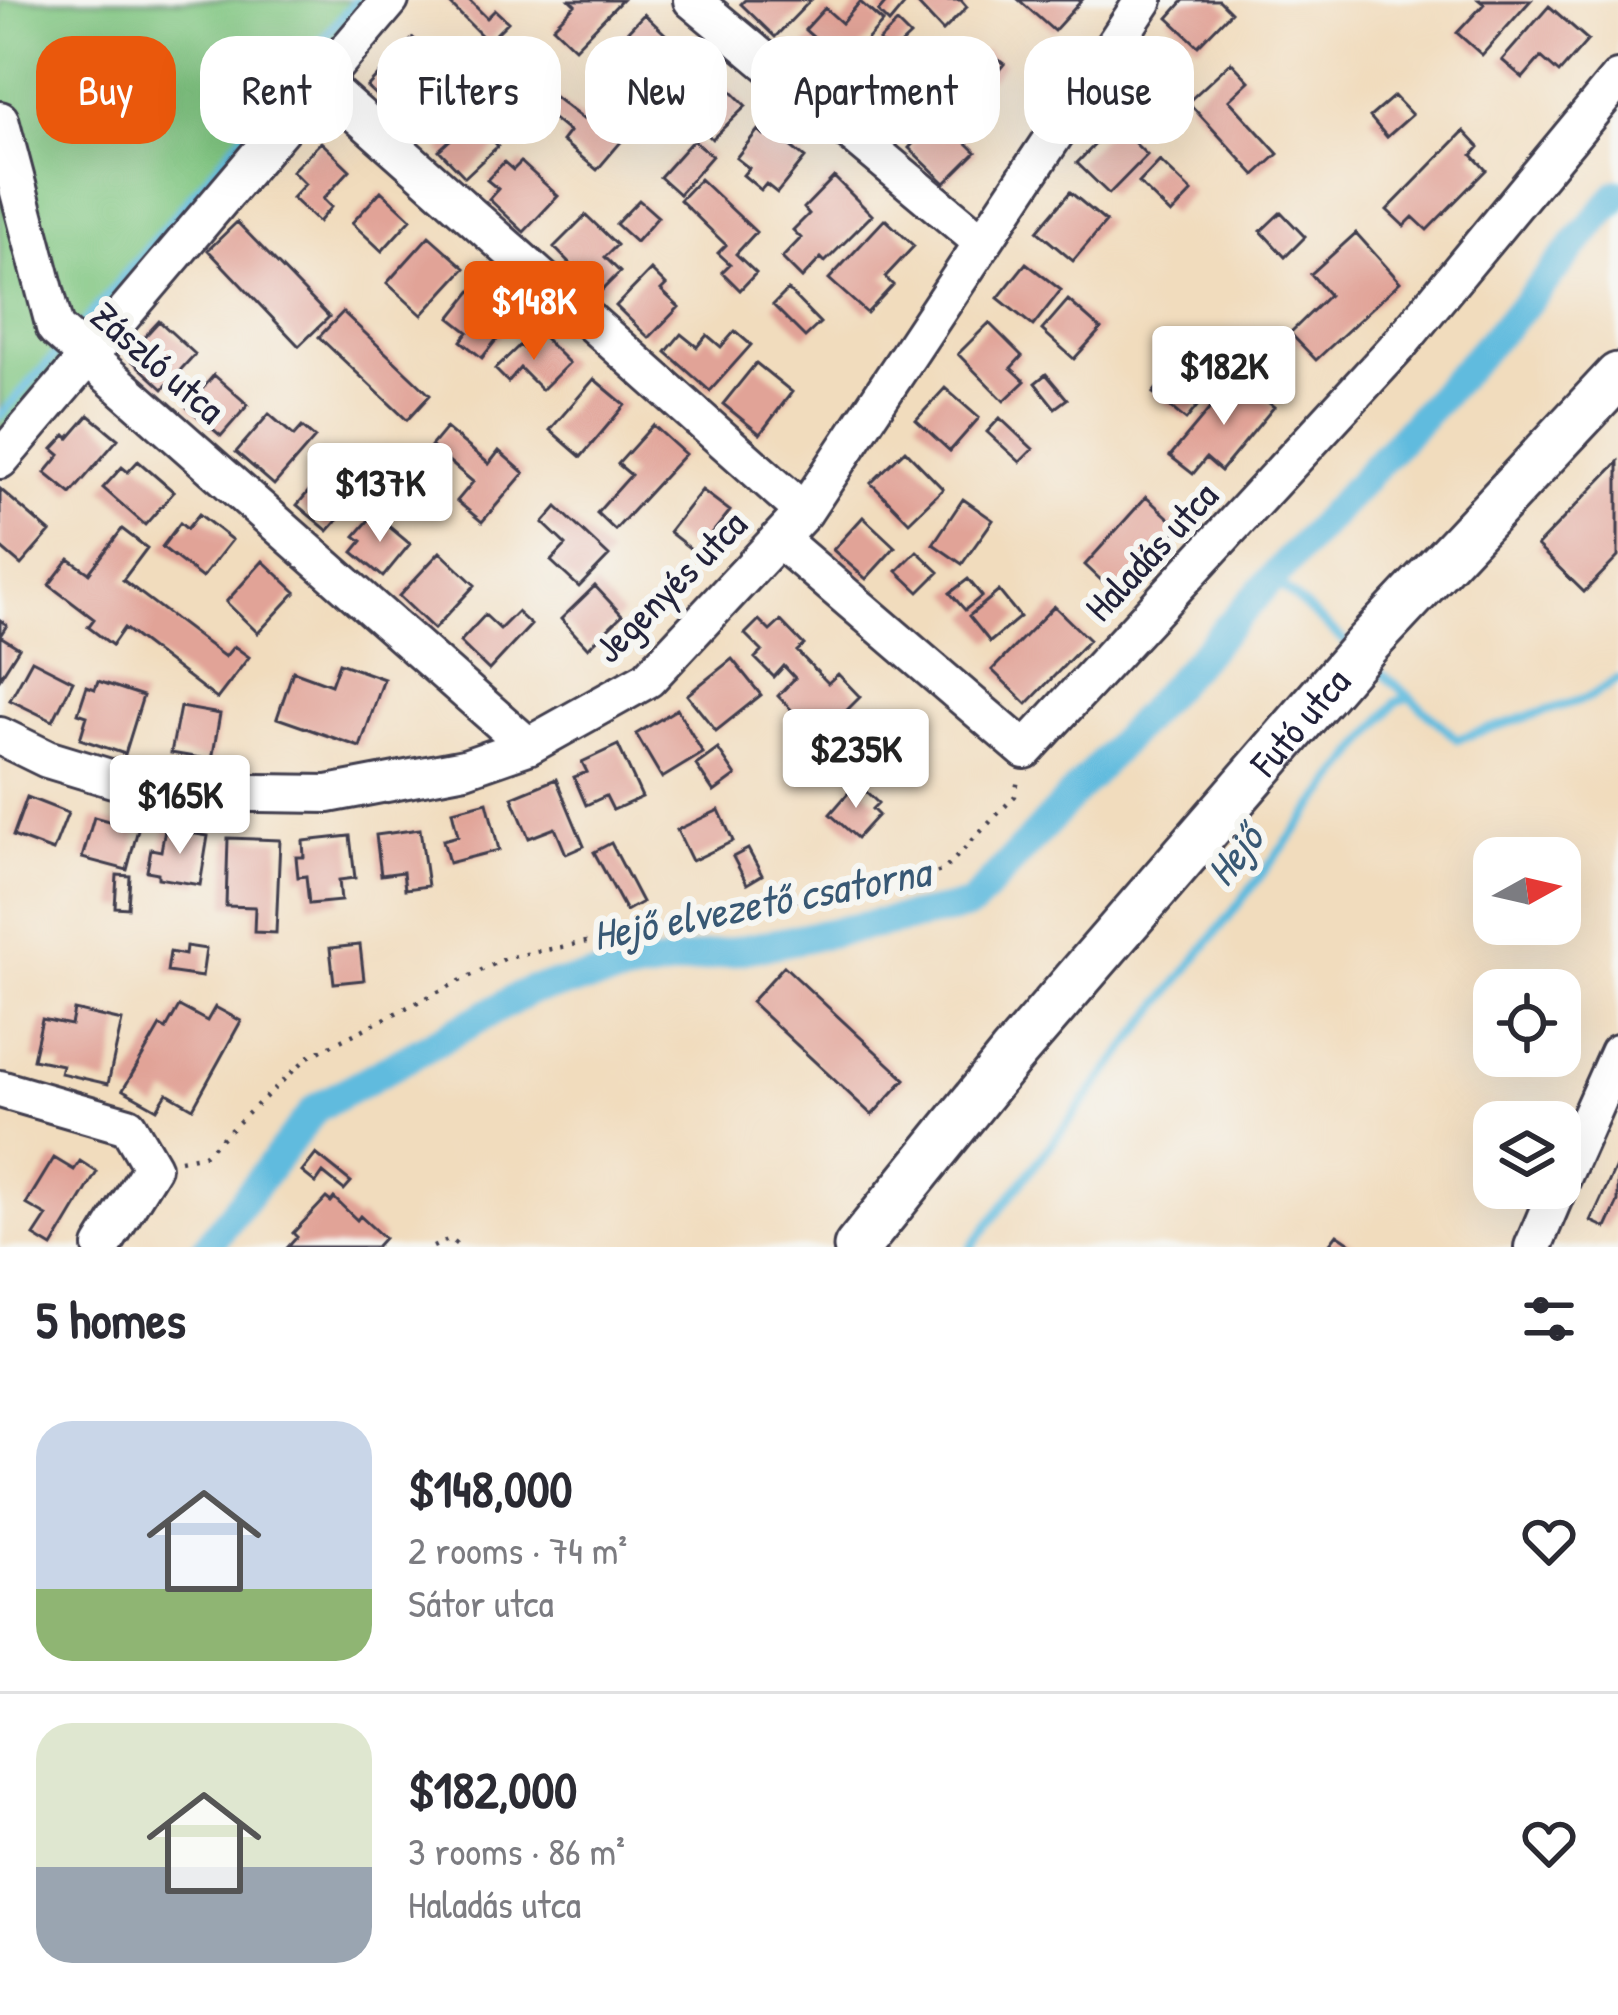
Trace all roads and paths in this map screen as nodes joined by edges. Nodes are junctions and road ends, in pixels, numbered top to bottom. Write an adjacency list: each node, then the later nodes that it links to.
1 (390, 0): 4 (street)
2 (692, 0): 9 (street)
3 (1144, 0): 9 (street, Jegenyés utca)
4 (353, 45)
5 (1618, 80): 16 (street, Haladás utca)
6 (353, 112): 13 (street)
7 (0, 120): 10 (street, Zászló utca)
8 (269, 144): 10 (street)
9 (983, 244): 13 (street, Jegenyés utca)
10 (87, 355): 12 (street); 15 (street, Zászló utca)
11 (1618, 376): 25 (main road, Futó utca)
12 (0, 460)
13 (791, 525): 15 (street, Jegenyés utca); 16 (street)
14 (0, 736): 15 (street, Jegenyés utca)
15 (528, 746)
16 (1025, 750): 20 (path)
17 (1618, 1053): 19 (street)
18 (0, 1089): 20 (street)
19 (1581, 1136)
20 (152, 1167): 22 (street)
21 (1549, 1209): 26 (street)
22 (102, 1247)
23 (433, 1247): 24 (path)
24 (460, 1247)
25 (857, 1247)
26 (1533, 1247)

